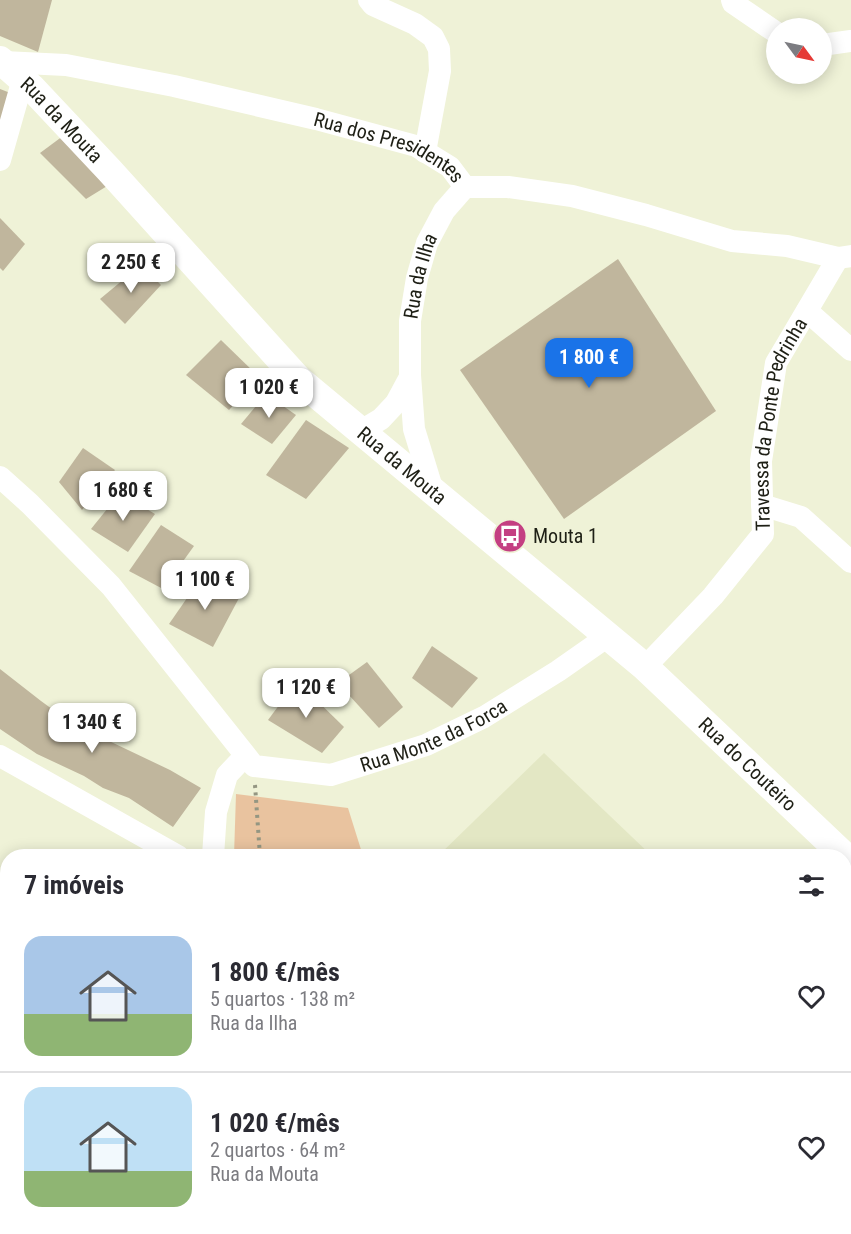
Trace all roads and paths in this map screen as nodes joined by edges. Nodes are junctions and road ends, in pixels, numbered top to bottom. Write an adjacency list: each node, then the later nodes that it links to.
1 (369, 0): 7 (street)
2 (732, 0): 3 (street)
3 (766, 25)
4 (851, 41): 5 (street)
5 (832, 44)
6 (15, 66): 7 (street, Rua dos Presidentes); 8 (street); 14 (main road, Rua da Mouta)
7 (425, 152): 9 (street, Rua dos Presidentes)
8 (0, 160)
9 (465, 187): 10 (street, Rua dos Presidentes); 13 (street, Rua da Ilha)
10 (845, 257): 11 (street, Travessa da Ponte Pedrinha)
11 (807, 311): 12 (street); 17 (street, Travessa da Ponte Pedrinha)
12 (851, 350)
13 (410, 375): 14 (street, Rua da Ilha); 16 (street, Rua da Ilha)
14 (361, 431): 16 (main road, Rua da Mouta)
15 (0, 477): 22 (street)
16 (432, 488): 19 (main road, Rua da Mouta)
17 (762, 505): 18 (street); 20 (street, Travessa da Ponte Pedrinha)
18 (851, 562)
19 (608, 636): 20 (main road, Rua da Mouta); 22 (street, Rua Monte da Forca)
20 (645, 667): 26 (main road, Rua do Couteiro)
21 (0, 756): 23 (street)
22 (249, 761): 24 (street); 25 (path)
23 (166, 849)
24 (213, 849)
25 (259, 849)
26 (838, 849)

